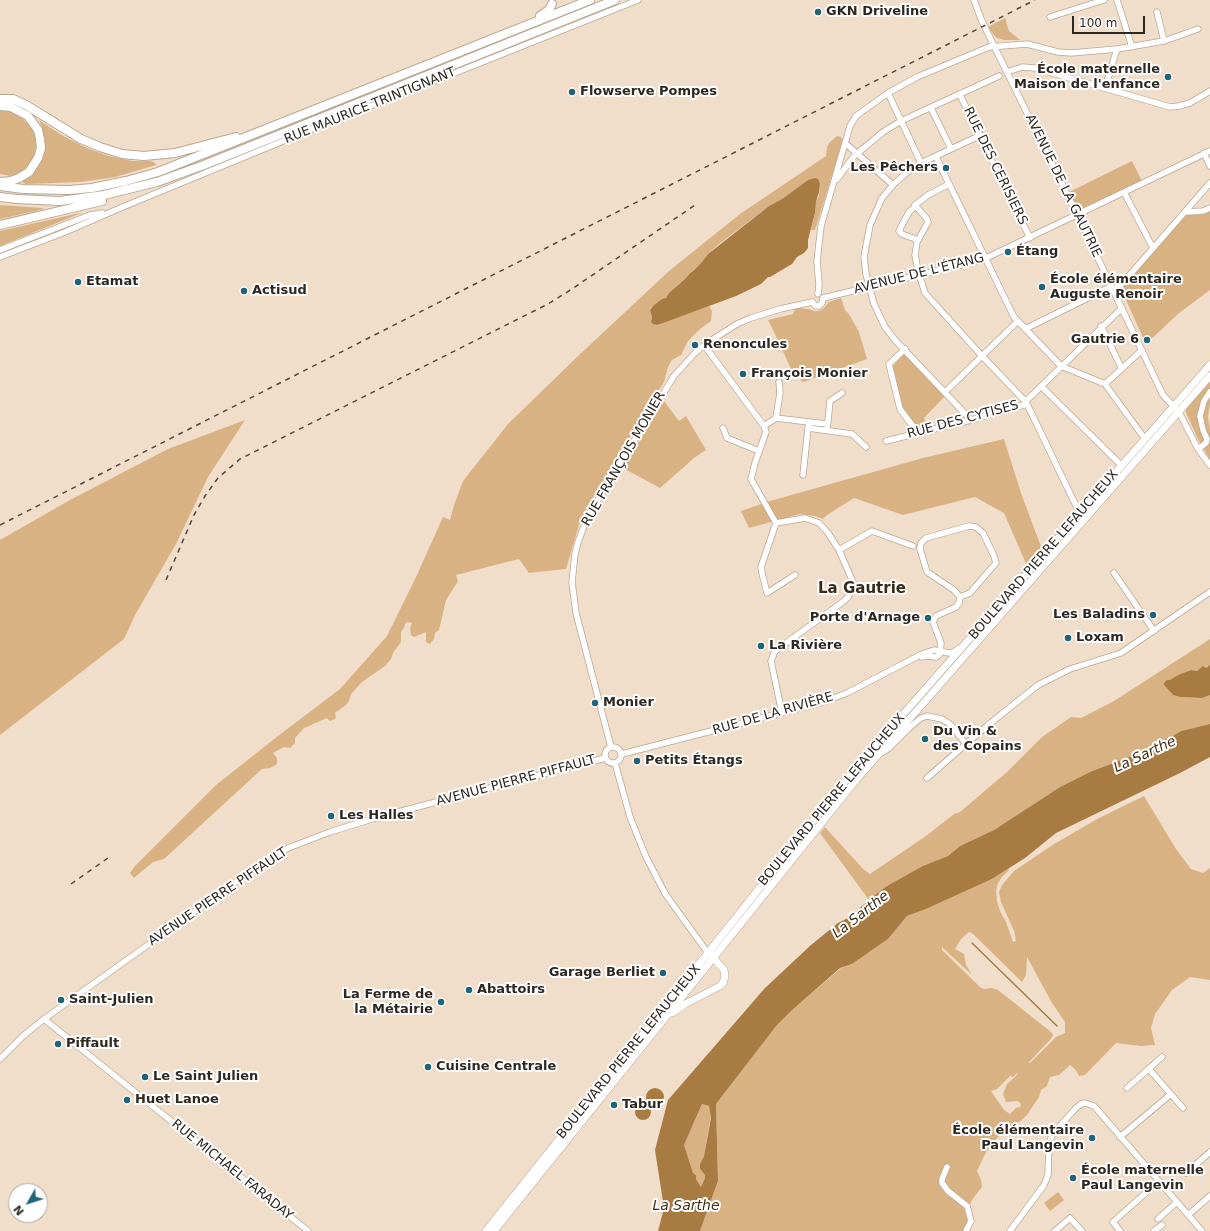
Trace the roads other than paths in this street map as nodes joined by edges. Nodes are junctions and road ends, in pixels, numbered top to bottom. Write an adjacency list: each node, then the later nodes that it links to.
1 (590, 0): 16 (highway)
2 (638, 0): 7 (street, RUE MAURICE TRINTIGNANT)
3 (974, 0): 12 (street, AVENUE DE LA GAUTRIE)
4 (1104, 0): 9 (street)
5 (1117, 0): 13 (street)
6 (552, 2): 16 (highway)
7 (616, 4): 35 (highway); 45 (street, RUE MAURICE TRINTIGNANT)
8 (1157, 12): 11 (street)
9 (1050, 17)
10 (1198, 29): 11 (street)
11 (1164, 41): 13 (street)
12 (994, 46): 14 (street); 15 (street, AVENUE DE LA GAUTRIE); 20 (street)
13 (1132, 47): 14 (street)
14 (1117, 49): 18 (street)
15 (1007, 72): 18 (street); 49 (street, AVENUE DE LA GAUTRIE)
16 (403, 75): 26 (highway)
17 (999, 76): 21 (street)
18 (1106, 88): 19 (street)
19 (1210, 92)
20 (888, 93): 25 (street); 28 (street)
21 (960, 95): 24 (street); 27 (street, RUE DES CERISIERS)
22 (0, 99): 26 (highway)
23 (0, 106): 37 (highway)
24 (931, 108): 25 (street); 29 (street)
25 (901, 121): 32 (street); 34 (street)
26 (264, 130): 42 (highway)
27 (981, 135): 29 (street); 51 (street, RUE DES CERISIERS)
28 (845, 143): 32 (street); 40 (street)
29 (951, 149): 33 (street)
30 (1210, 150): 31 (street, AVENUE DE L'ÉTANG)
31 (1204, 153): 36 (street); 43 (street, AVENUE DE L'ÉTANG)
32 (857, 154): 40 (street); 41 (street)
33 (936, 156): 34 (street); 39 (street)
34 (921, 163): 41 (street)
35 (204, 165): 44 (highway); 50 (highway)
36 (1210, 166)
37 (0, 182)
38 (1210, 183): 48 (street)
39 (949, 184): 46 (street); 56 (street)
40 (833, 185): 60 (street)
41 (893, 185): 58 (street)
42 (0, 186)
43 (1124, 192): 49 (street, AVENUE DE L'ÉTANG); 53 (street)
44 (0, 196)
45 (125, 206): 54 (street, RUE MAURICE TRINTIGNANT); 55 (street, RUE MAURICE TRINTIGNANT)
46 (916, 206): 52 (street); 52 (street)
47 (1210, 208): 48 (street)
48 (1186, 212): 53 (street)
49 (1077, 214): 51 (street, AVENUE DE L'ÉTANG); 59 (street, AVENUE DE LA GAUTRIE)
50 (0, 225)
51 (1030, 238): 56 (street, AVENUE DE L'ÉTANG)
52 (918, 240): 57 (street)
53 (1153, 248): 59 (street)
54 (0, 250)
55 (0, 258)
56 (985, 259): 57 (street, AVENUE DE L'ÉTANG); 63 (street)
57 (919, 275): 58 (street, AVENUE DE L'ÉTANG); 69 (street)
58 (869, 287): 60 (street, AVENUE DE L'ÉTANG); 67 (street)
59 (1113, 289): 62 (street, AVENUE DE LA GAUTRIE); 65 (street)
60 (820, 296): 61 (street); 61 (street, AVENUE DE L'ÉTANG)
61 (812, 302): 66 (street, RUE FRANÇOIS MONIER)
62 (1122, 308): 64 (street, RUE DES CYTISES); 68 (street, AVENUE DE LA GAUTRIE)
63 (1018, 321): 65 (street); 69 (street)
64 (1101, 326): 71 (street, RUE DES CYTISES); 72 (street)
65 (1025, 329): 71 (street)
66 (704, 345): 86 (street); 111 (street, RUE FRANÇOIS MONIER)
67 (905, 349): 77 (street); 89 (street)
68 (1142, 350): 72 (street); 81 (street, AVENUE DE LA GAUTRIE)
69 (982, 356): 77 (street); 80 (street)
70 (1210, 364): 81 (main road, BOULEVARD PIERRE LEFAUCHEUX)
71 (1061, 366): 75 (street); 76 (street, RUE DES CYTISES)
72 (1122, 369): 75 (street)
73 (1210, 376): 82 (main road, BOULEVARD PIERRE LEFAUCHEUX)
74 (779, 382): 83 (street)
75 (1105, 384): 90 (street)
76 (1041, 386): 80 (street, RUE DES CYTISES); 95 (street)
77 (945, 392): 84 (street)
78 (1210, 392): 93 (street)
79 (842, 393): 87 (street)
80 (1026, 402): 84 (street, RUE DES CYTISES); 98 (street)
81 (1174, 406): 82 (street, AVENUE DE LA GAUTRIE); 90 (main road, BOULEVARD PIERRE LEFAUCHEUX)
82 (1178, 412): 93 (street, AVENUE DE LA GAUTRIE); 112 (main road, BOULEVARD PIERRE LEFAUCHEUX)
83 (776, 418): 85 (street); 86 (street)
84 (971, 420): 89 (street, RUE DES CYTISES)
85 (809, 425): 87 (street); 97 (street)
86 (764, 426): 94 (street)
87 (827, 427): 92 (street)
88 (723, 428): 94 (street)
89 (918, 433): 91 (street, RUE DES CYTISES)
90 (1145, 439): 95 (main road, BOULEVARD PIERRE LEFAUCHEUX)
91 (886, 442)
92 (866, 447)
93 (1198, 449): 96 (street, AVENUE DE LA GAUTRIE)
94 (759, 451): 99 (street)
95 (1122, 466): 98 (main road, BOULEVARD PIERRE LEFAUCHEUX)
96 (1210, 466)
97 (803, 475)
98 (1080, 514): 106 (main road, BOULEVARD PIERRE LEFAUCHEUX)
99 (776, 523): 101 (street); 103 (street)
100 (913, 546): 101 (street)
101 (838, 550): 109 (street)
102 (1114, 573): 107 (street)
103 (795, 574)
104 (1210, 592): 107 (street)
105 (960, 597): 105 (street); 108 (street)
106 (977, 631): 108 (street, RUE DE LA RIVIÈRE); 117 (main road, BOULEVARD PIERRE LEFAUCHEUX)
107 (1154, 631): 110 (street)
108 (940, 651): 109 (street, RUE DE LA RIVIÈRE)
109 (782, 713): 113 (street, RUE DE LA RIVIÈRE)
110 (966, 744): 112 (street); 116 (street)
111 (611, 747): 113 (street); 114 (street)
112 (881, 753): 117 (main road, BOULEVARD PIERRE LEFAUCHEUX)
113 (622, 754): 115 (street)
114 (605, 758): 115 (street); 118 (street, AVENUE PIERRE PIFFAULT)
115 (616, 764): 117 (street)
116 (927, 778)
117 (711, 955): 119 (main road, BOULEVARD PIERRE LEFAUCHEUX); 119 (main road); 137 (main road, BOULEVARD PIERRE LEFAUCHEUX)
118 (44, 1019): 121 (street, AVENUE PIERRE PIFFAULT); 136 (street, RUE MICHAEL FARADAY)
119 (662, 1021): 138 (main road, BOULEVARD PIERRE LEFAUCHEUX)
120 (1162, 1057): 122 (street)
121 (0, 1059)
122 (1149, 1069): 123 (street); 124 (street)
123 (1127, 1088)
124 (1171, 1094): 125 (street); 126 (street)
125 (1183, 1108)
126 (1120, 1137): 130 (street); 140 (street)
127 (1210, 1152): 129 (street)
128 (947, 1166): 139 (street)
129 (1186, 1173)
130 (1159, 1181): 132 (street); 143 (street)
131 (1210, 1196): 133 (street)
132 (1177, 1202): 133 (street); 134 (street)
133 (1188, 1215): 145 (street)
134 (1158, 1219)
135 (1162, 1225): 144 (street)
136 (308, 1231)
137 (486, 1231)
138 (494, 1231)
139 (966, 1231)
140 (1010, 1231)
141 (1055, 1231): 142 (street)
142 (1082, 1231)
143 (1120, 1231)
144 (1154, 1231)
145 (1202, 1231)

